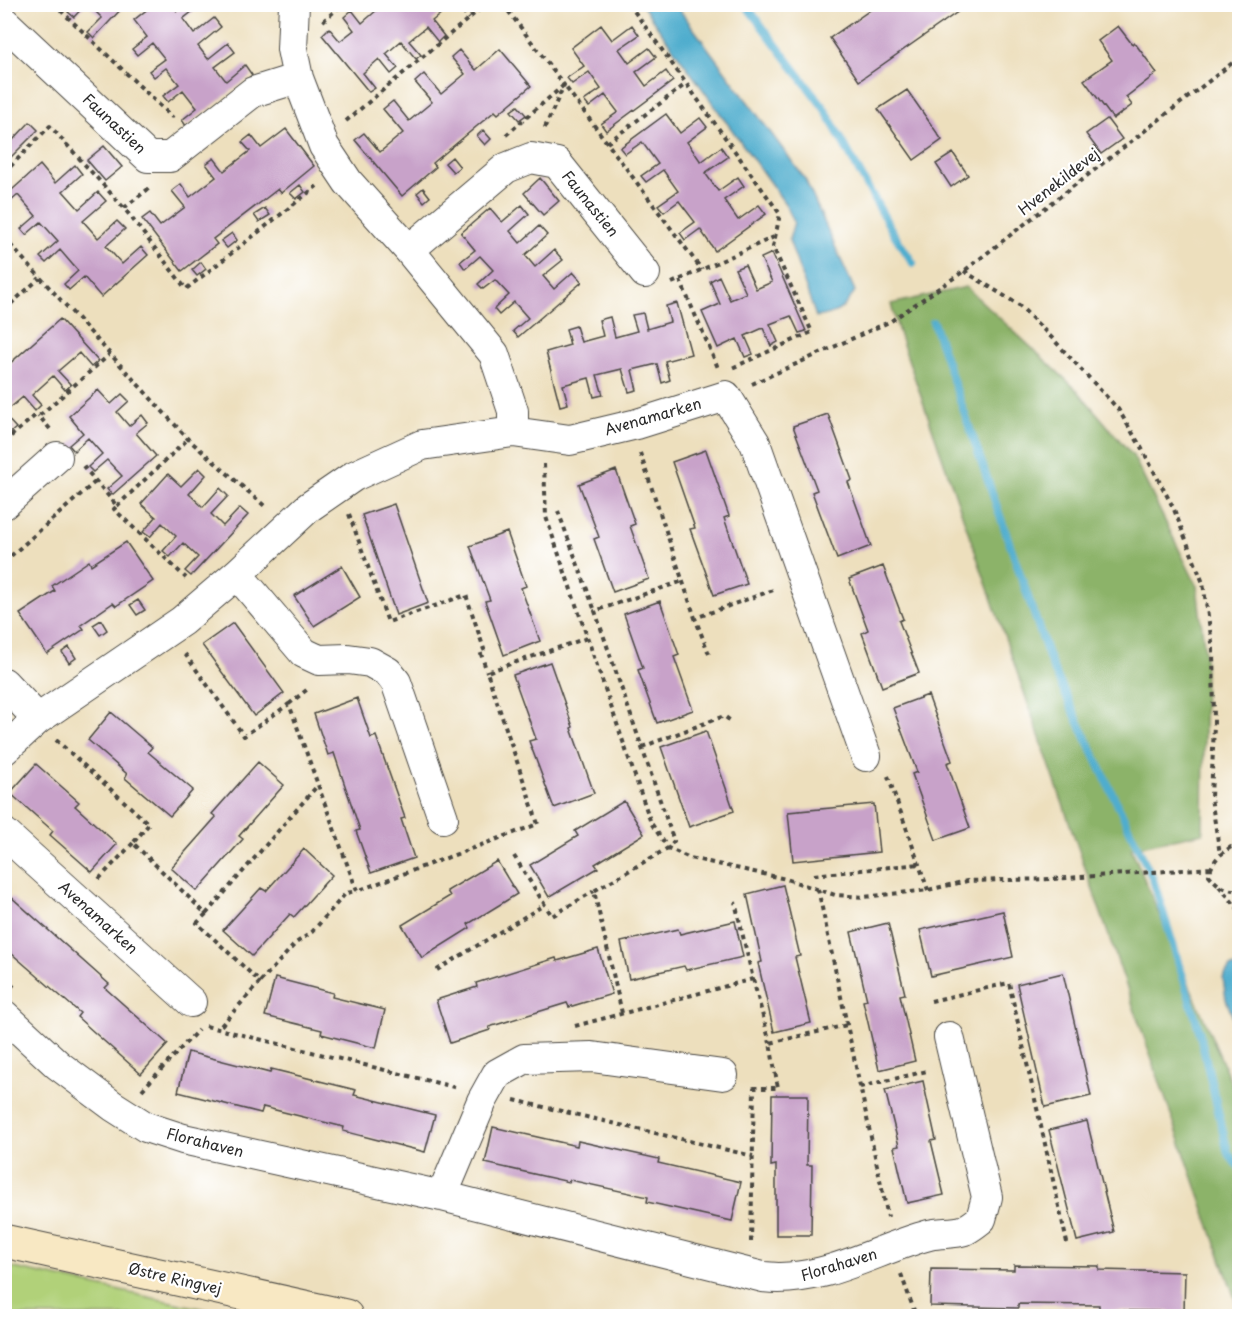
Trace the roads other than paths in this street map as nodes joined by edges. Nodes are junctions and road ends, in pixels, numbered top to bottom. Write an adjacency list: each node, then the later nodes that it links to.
1 (294, 4): 3 (street)
2 (4, 22): 3 (street, Faunastien)
3 (298, 78): 4 (street)
4 (409, 250): 5 (street, Faunastien); 6 (street)
5 (645, 273)
6 (513, 432): 9 (street, Avenamarken); 12 (street, Avenamarken)
7 (64, 451): 8 (street)
8 (4, 504)
9 (237, 574): 11 (street, Avenamarken); 14 (street)
10 (4, 683): 11 (street)
11 (46, 728): 13 (street, Avenamarken)
12 (866, 756)
13 (9, 763)
14 (443, 818)
15 (4, 833): 17 (street, Avenamarken)
16 (13, 1004): 20 (street, Florahaven)
17 (197, 1017)
18 (951, 1051): 20 (street, Florahaven)
19 (723, 1075): 20 (street)
20 (441, 1196)
21 (4, 1240): 22 (main road, Østre Ringvej)
22 (346, 1317)

